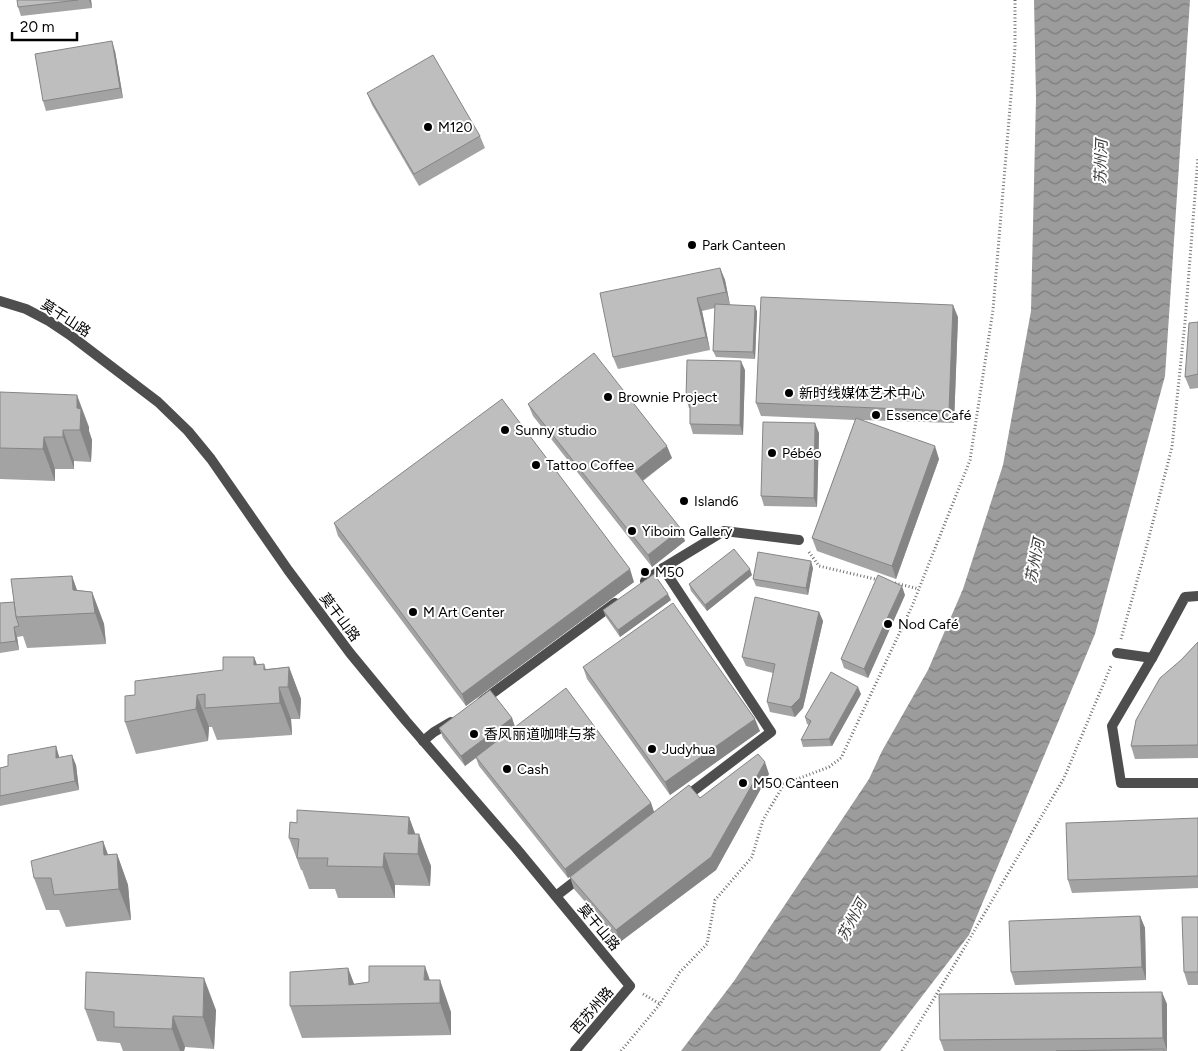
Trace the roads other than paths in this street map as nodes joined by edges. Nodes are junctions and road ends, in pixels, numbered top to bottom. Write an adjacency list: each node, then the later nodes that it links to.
1 (0, 301): 11 (street, 莫干山路)
2 (800, 540): 3 (street)
3 (663, 568): 4 (street); 13 (street)
4 (640, 585)
5 (624, 596): 9 (street)
6 (1198, 596): 8 (street)
7 (1117, 653): 8 (street)
8 (1152, 658): 12 (street)
9 (477, 705)
10 (462, 715): 11 (street)
11 (423, 741): 15 (street, 莫干山路)
12 (1198, 783)
13 (678, 802)
14 (593, 867): 15 (street)
15 (556, 896): 16 (street, 莫干山路)
16 (630, 986): 17 (street, 西苏州路)
17 (575, 1051)

